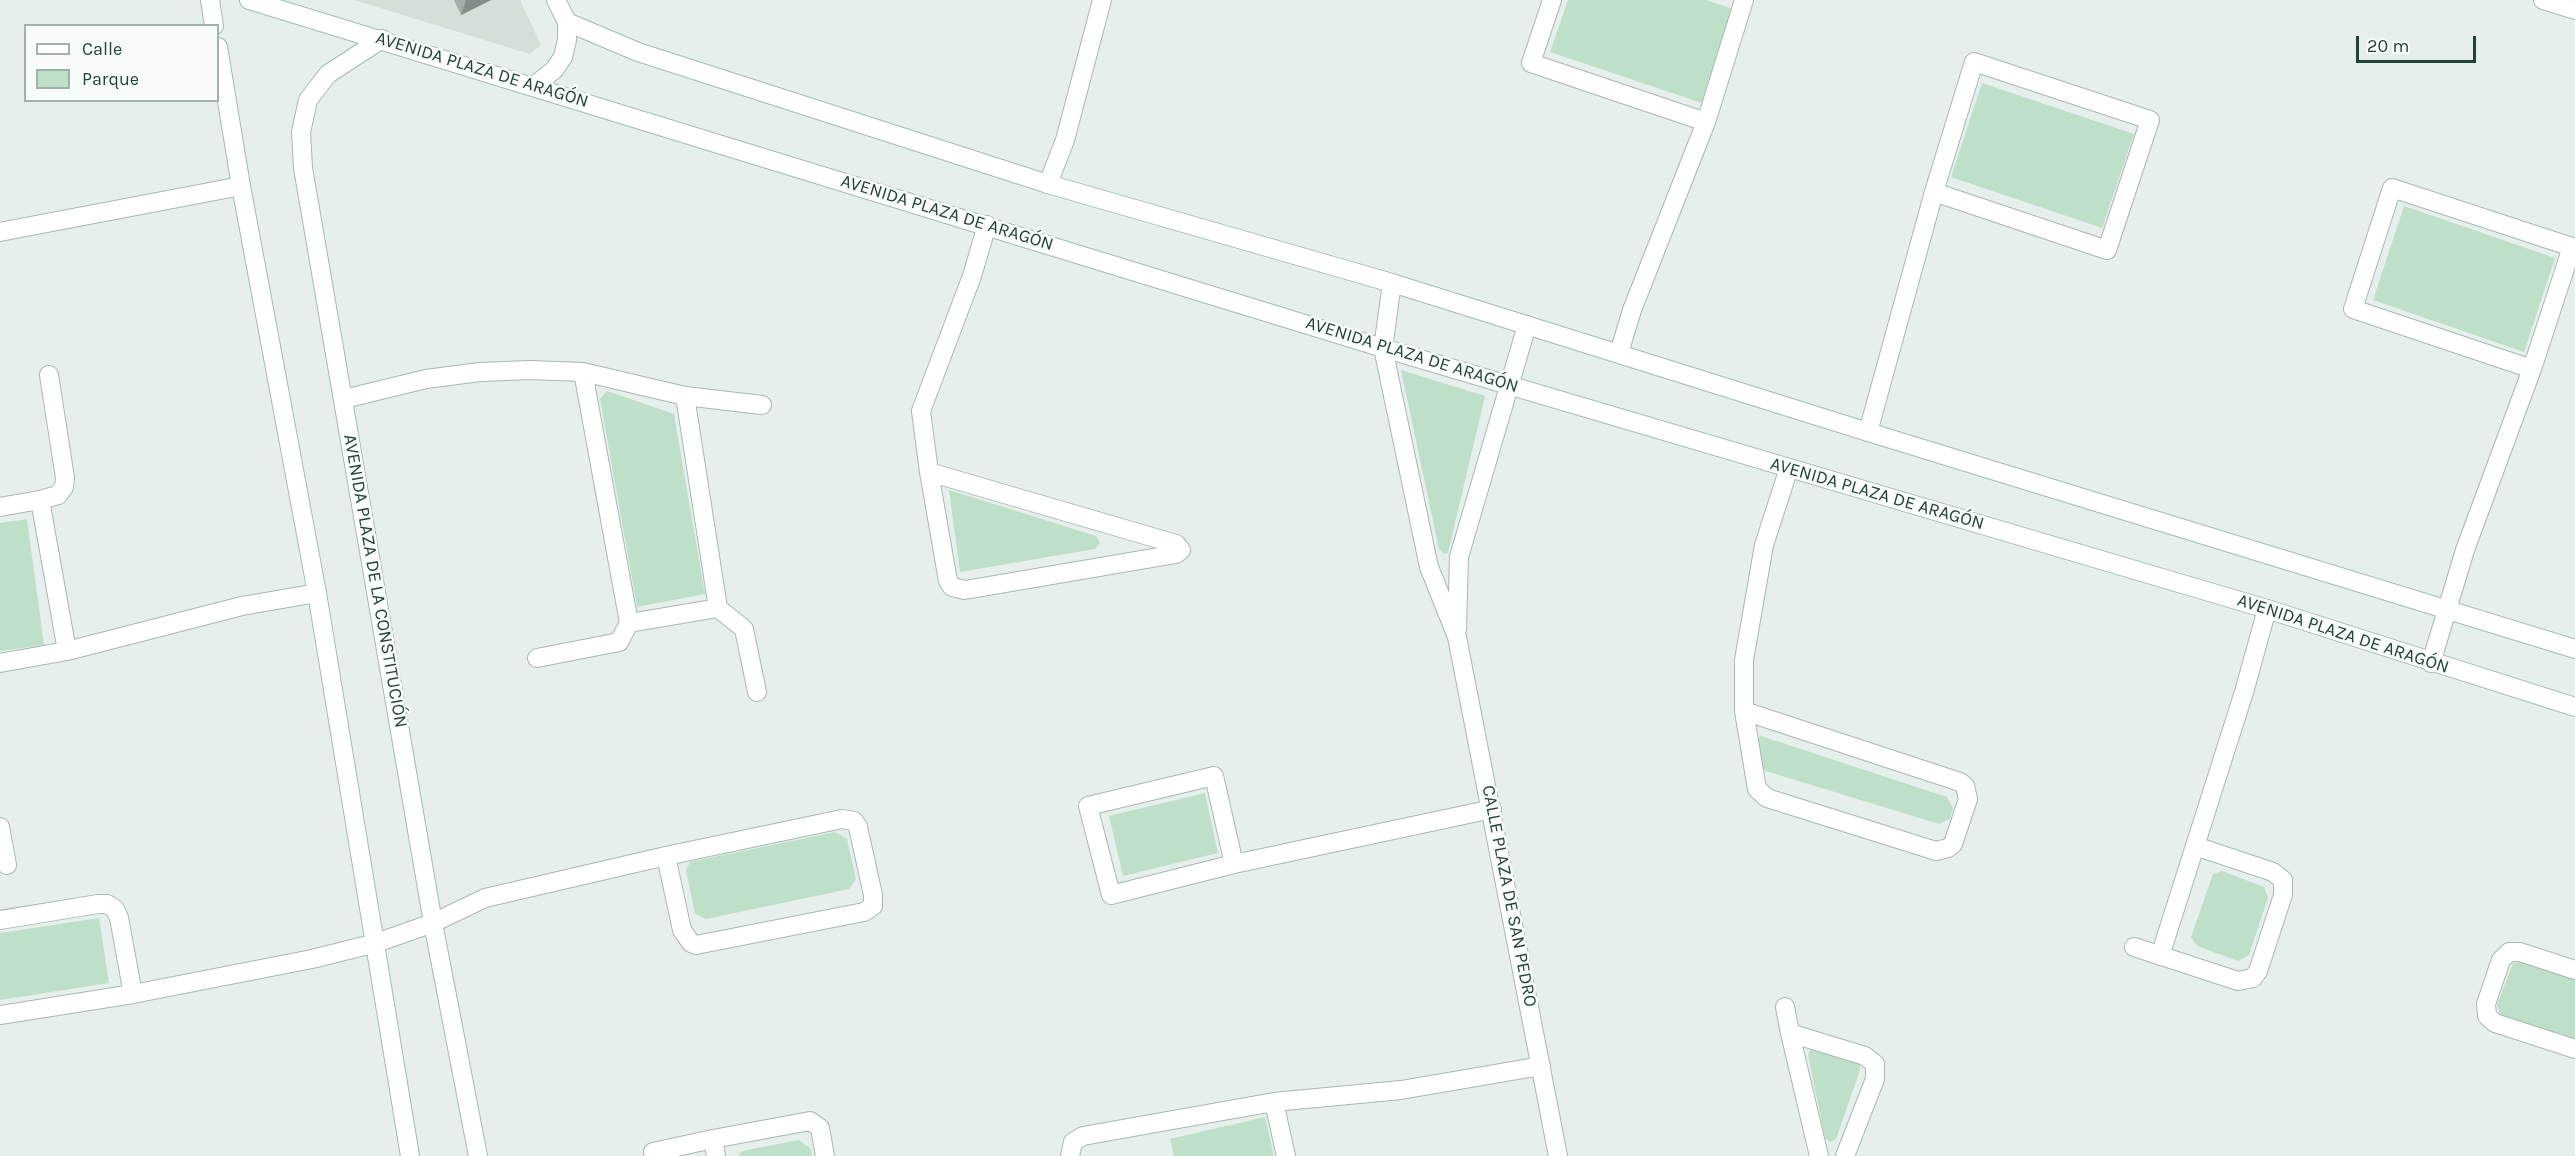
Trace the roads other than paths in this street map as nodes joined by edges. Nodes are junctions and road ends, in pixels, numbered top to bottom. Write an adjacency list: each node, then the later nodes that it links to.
1 (210, 0): 10 (street)
2 (249, 0): 11 (street, AVENIDA PLAZA DE ARAGÓN)
3 (556, 0): 9 (street)
4 (1102, 0): 15 (street)
5 (1552, 0): 14 (street)
6 (1744, 0): 14 (street)
7 (2543, 0): 8 (street)
8 (2575, 10)
9 (567, 22): 13 (street); 15 (street)
10 (214, 24)
11 (382, 39): 13 (street, AVENIDA PLAZA DE ARAGÓN); 29 (street, AVENIDA PLAZA DE LA CONSTITUCIÓN)
12 (219, 53): 16 (street)
13 (534, 86): 18 (street, AVENIDA PLAZA DE ARAGÓN)
14 (1706, 122): 23 (street)
15 (1048, 184): 20 (street)
16 (241, 186): 19 (street); 36 (street)
17 (1934, 192): 17 (street); 31 (street)
18 (987, 225): 22 (street, AVENIDA PLAZA DE ARAGÓN); 33 (street)
19 (0, 232)
20 (1392, 283): 21 (street); 22 (street, CALLE PLAZA DE SAN PEDRO)
21 (1527, 325): 23 (street); 27 (street, CALLE PLAZA DE SAN PEDRO)
22 (1383, 348): 27 (street, AVENIDA PLAZA DE ARAGÓN); 41 (street, CALLE PLAZA DE SAN PEDRO)
23 (1619, 353): 31 (street)
24 (2532, 369): 24 (street); 39 (street)
25 (583, 372): 28 (street); 29 (street); 40 (street)
26 (49, 375): 34 (street)
27 (1510, 384): 32 (street, AVENIDA PLAZA DE ARAGÓN); 41 (street, CALLE PLAZA DE SAN PEDRO)
28 (685, 396): 30 (street); 37 (street)
29 (344, 399): 57 (street, AVENIDA PLAZA DE LA CONSTITUCIÓN)
30 (762, 405)
31 (1868, 432): 39 (street)
32 (1789, 468): 38 (street, AVENIDA PLAZA DE ARAGÓN); 49 (street)
33 (929, 472): 33 (street)
34 (40, 500): 35 (street); 43 (street)
35 (0, 507)
36 (317, 593): 43 (street); 58 (street)
37 (718, 608): 40 (street); 47 (street)
38 (2267, 609): 46 (street, AVENIDA PLAZA DE ARAGÓN); 52 (street)
39 (2446, 610): 42 (street); 46 (street)
40 (629, 623): 44 (street)
41 (1457, 637): 50 (street, CALLE PLAZA DE SAN PEDRO)
42 (2575, 649)
43 (67, 651): 45 (street)
44 (537, 658)
45 (0, 663)
46 (2431, 663): 48 (street, AVENIDA PLAZA DE ARAGÓN)
47 (756, 692)
48 (2575, 707)
49 (1744, 711): 49 (street)
50 (1492, 809): 54 (street); 67 (street, CALLE PLAZA DE SAN PEDRO)
51 (0, 827): 55 (street)
52 (2195, 846): 60 (street); 60 (street)
53 (666, 856): 53 (street); 57 (street)
54 (1234, 864): 54 (street)
55 (7, 865)
56 (0, 920): 62 (street)
57 (433, 923): 58 (street); 72 (street, AVENIDA PLAZA DE LA CONSTITUCIÓN)
58 (376, 943): 62 (street); 71 (street)
59 (2134, 947): 60 (street)
60 (2160, 956)
61 (2575, 970): 66 (street)
62 (133, 994): 64 (street)
63 (1785, 1007): 65 (street)
64 (0, 1016)
65 (1790, 1033): 77 (street); 78 (street)
66 (2575, 1049)
67 (1541, 1066): 68 (street); 76 (street, CALLE PLAZA DE SAN PEDRO)
68 (1274, 1102): 74 (street); 75 (street)
69 (714, 1148): 70 (street); 73 (street)
70 (653, 1152)
71 (410, 1156)
72 (478, 1156)
73 (825, 1156)
74 (1070, 1156)
75 (1286, 1156)
76 (1558, 1156)
77 (1819, 1156)
78 (1845, 1156)

